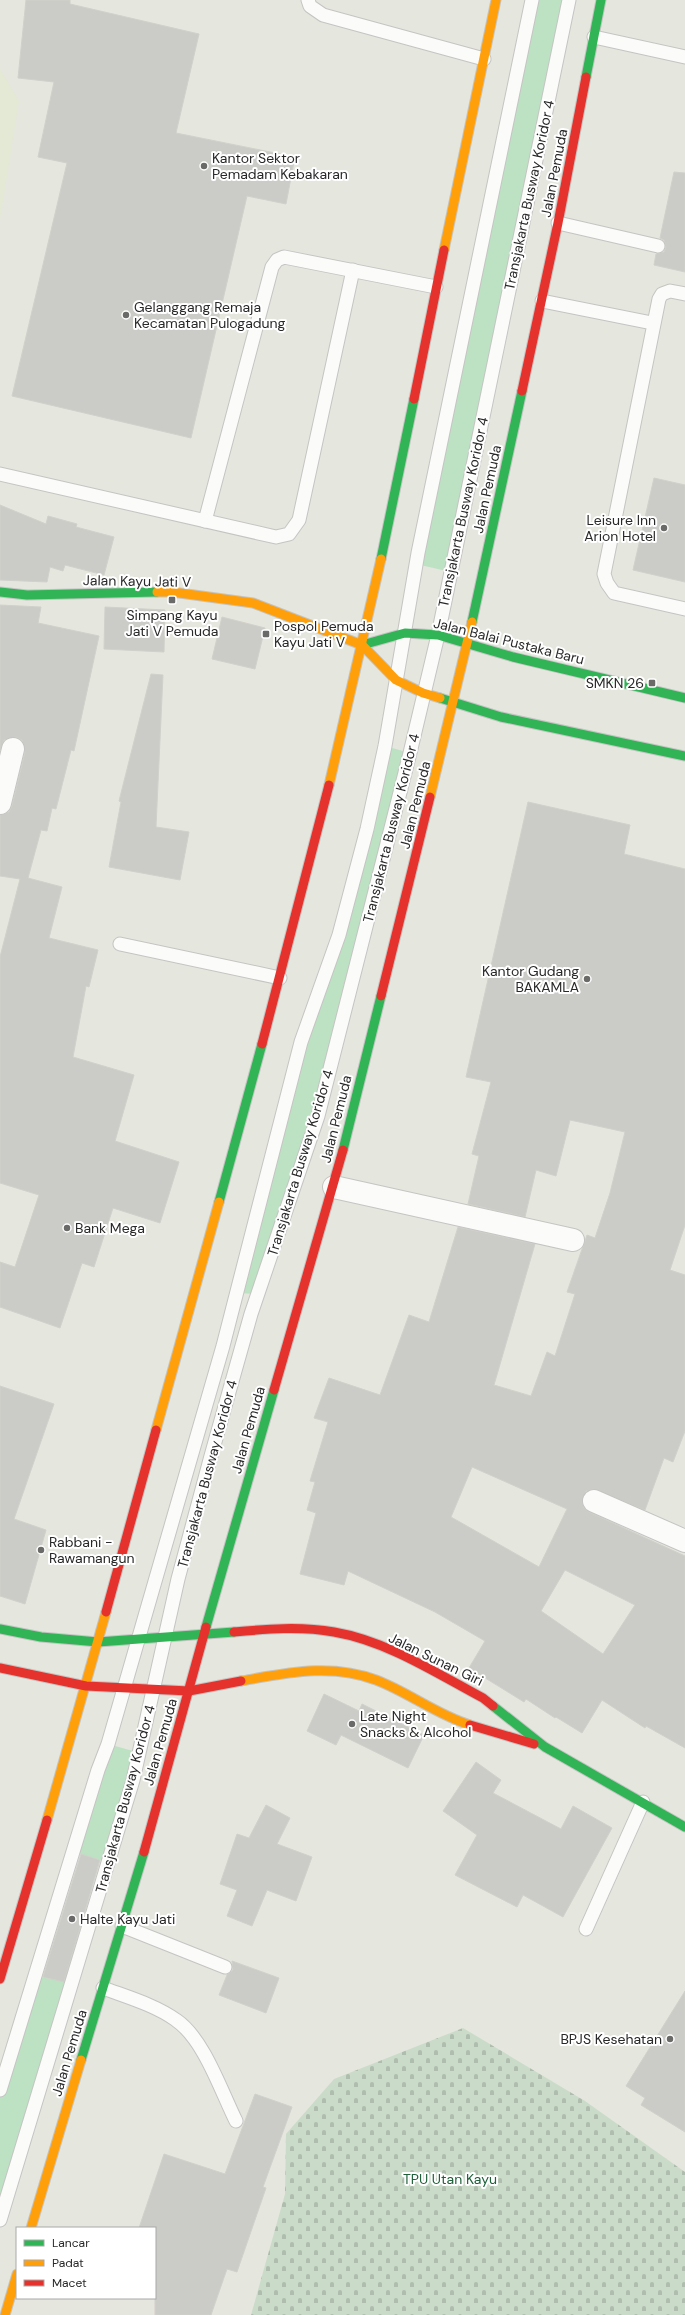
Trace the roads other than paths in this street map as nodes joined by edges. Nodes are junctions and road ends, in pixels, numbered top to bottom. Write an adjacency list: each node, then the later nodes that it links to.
1 (308, 0): 8 (lane)
2 (496, 0): 8 (main road)
3 (532, 0): 20 (lane, Transjakarta Busway Koridor 4)
4 (568, 0): 21 (lane, Transjakarta Busway Koridor 4)
5 (601, 0): 6 (main road, Jalan Pemuda)
6 (594, 37): 7 (lane); 9 (main road, Jalan Pemuda)
7 (685, 57)
8 (484, 59): 12 (main road)
9 (558, 223): 10 (lane); 14 (main road, Jalan Pemuda)
10 (658, 246)
11 (353, 270): 12 (lane); 17 (lane); 17 (lane)
12 (436, 287): 23 (main road)
13 (685, 294): 15 (lane)
14 (542, 301): 15 (lane); 22 (main road, Jalan Pemuda)
15 (652, 323): 19 (lane)
16 (0, 474): 17 (lane)
17 (205, 521)
18 (0, 592): 23 (main road, Jalan Kayu Jati V)
19 (685, 609)
20 (405, 633): 21 (main road, Jalan Balai Pustaka Baru); 23 (main road, Jalan Balai Pustaka Baru); 24 (lane, Transjakarta Busway Koridor 4)
21 (438, 635): 22 (main road, Jalan Balai Pustaka Baru); 25 (lane, Transjakarta Busway Koridor 4)
22 (468, 643): 26 (main road, Jalan Balai Pustaka Baru); 27 (main road, Jalan Pemuda)
23 (362, 645): 24 (main road); 32 (main road)
24 (396, 680): 25 (main road); 40 (lane, Transjakarta Busway Koridor 4)
25 (423, 692): 27 (main road); 39 (lane, Transjakarta Busway Koridor 4)
26 (685, 698)
27 (454, 703): 29 (main road); 33 (main road, Jalan Pemuda)
28 (13, 749): 30 (street)
29 (685, 756)
30 (0, 804)
31 (120, 944): 32 (lane)
32 (280, 978): 41 (main road)
33 (334, 1187): 34 (street); 38 (main road, Jalan Pemuda)
34 (573, 1240)
35 (594, 1501): 36 (street)
36 (684, 1537)
37 (0, 1629): 41 (main road, Jalan Sunan Giri)
38 (204, 1635): 39 (main road, Jalan Sunan Giri); 46 (main road, Jalan Pemuda); 47 (main road, Jalan Sunan Giri)
39 (165, 1638): 40 (main road, Jalan Sunan Giri); 45 (lane, Transjakarta Busway Koridor 4)
40 (138, 1640): 41 (main road, Jalan Sunan Giri); 44 (lane, Transjakarta Busway Koridor 4)
41 (98, 1642): 43 (main road)
42 (0, 1668): 43 (main road, Jalan Sunan Giri)
43 (86, 1686): 44 (main road, Jalan Sunan Giri); 53 (main road)
44 (124, 1688): 45 (main road, Jalan Sunan Giri); 55 (lane, Transjakarta Busway Koridor 4)
45 (154, 1690): 46 (main road, Jalan Sunan Giri); 57 (lane, Transjakarta Busway Koridor 4)
46 (189, 1691): 47 (main road, Jalan Sunan Giri); 50 (main road, Jalan Pemuda)
47 (545, 1747): 48 (main road, Jalan Sunan Giri)
48 (643, 1802): 49 (main road, Jalan Sunan Giri); 51 (lane)
49 (685, 1827)
50 (122, 1926): 52 (lane); 54 (main road, Jalan Pemuda)
51 (586, 1929)
52 (225, 1967)
53 (0, 1979)
54 (103, 1988): 56 (lane); 58 (main road, Jalan Pemuda)
55 (0, 2090)
56 (236, 2121)
57 (0, 2220)
58 (31, 2227)
59 (16, 2277): 60 (main road)
60 (5, 2315)

